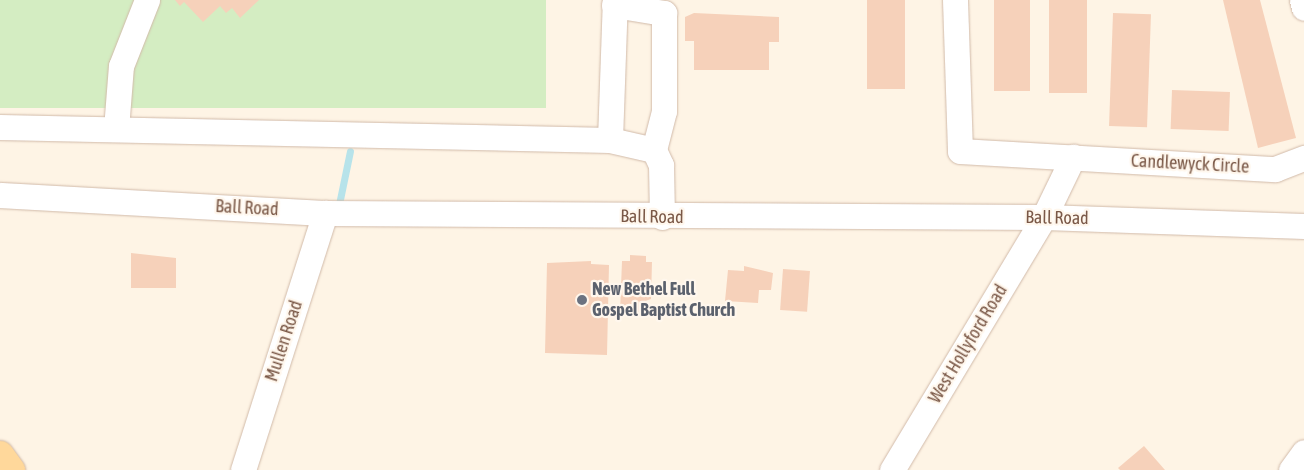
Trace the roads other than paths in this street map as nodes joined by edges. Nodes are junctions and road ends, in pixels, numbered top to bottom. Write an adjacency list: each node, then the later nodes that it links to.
1 (147, 0): 7 (street)
2 (955, 0): 10 (street, Candlewyck Circle)
3 (1302, 0): 5 (street)
4 (615, 3): 8 (street); 9 (street)
5 (1304, 8)
6 (0, 127): 7 (street)
7 (116, 129): 8 (street)
8 (610, 140): 9 (street)
9 (654, 150): 14 (street)
10 (1073, 157): 11 (street, Candlewyck Circle); 15 (street)
11 (1304, 158)
12 (0, 195): 13 (street, Ball Road)
13 (336, 213): 14 (street, Ball Road); 20 (street, Mullen Road)
14 (662, 217): 15 (street, Ball Road)
15 (1044, 217): 16 (street, Ball Road); 21 (street, West Hollyford Road)
16 (1304, 226)
17 (1304, 452): 22 (street)
18 (0, 455): 19 (main road)
19 (11, 470)
20 (243, 470)
21 (892, 470)
22 (1291, 470)

